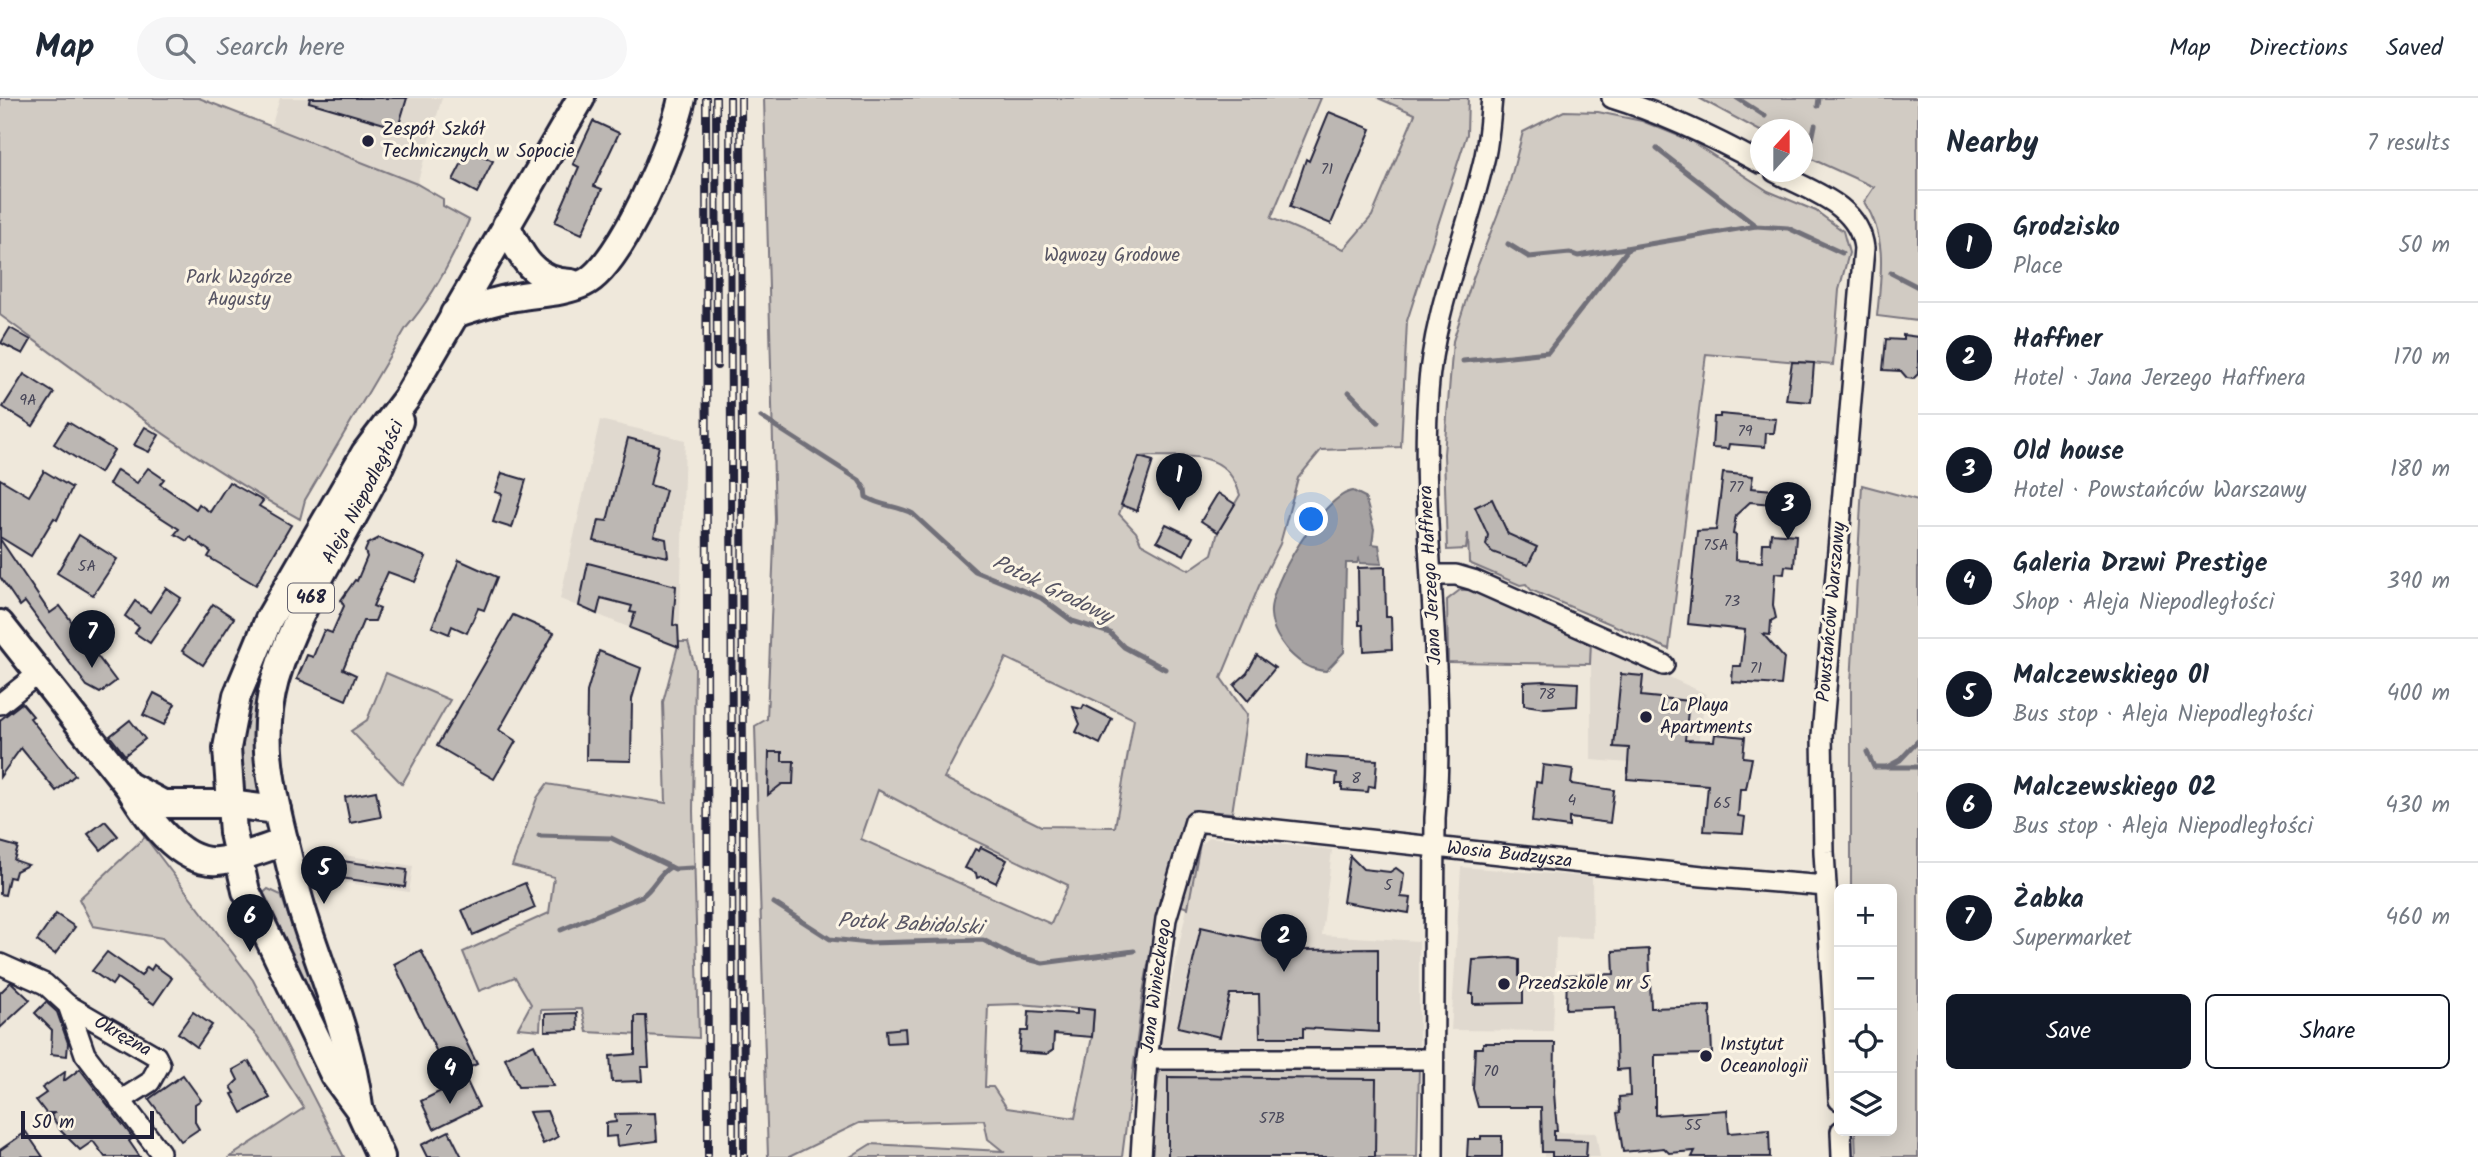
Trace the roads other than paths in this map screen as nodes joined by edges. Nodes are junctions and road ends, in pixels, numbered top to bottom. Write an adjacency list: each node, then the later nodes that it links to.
1 (581, 98): 7 (main road, Aleja Niepodległości / 468)
2 (682, 98): 8 (main road)
3 (1493, 98): 11 (street, Jana Jerzego Haffnera)
4 (1612, 98): 5 (street)
5 (1750, 158)
6 (1794, 182): 25 (street, Powstańców Warszawy)
7 (506, 225): 8 (main road); 9 (main road, Aleja Niepodległości / 468)
8 (583, 284): 9 (main road)
9 (454, 314): 10 (main road, Aleja Niepodległości / 468)
10 (406, 399): 16 (main road, Aleja Niepodległości / 468); 20 (main road, Aleja Niepodległości / 468)
11 (1433, 575): 13 (street); 23 (street, Jana Jerzego Haffnera)
12 (0, 624): 14 (main road)
13 (1664, 665)
14 (39, 673): 15 (street); 17 (main road)
15 (0, 704)
16 (226, 765): 18 (main road); 19 (main road, Aleja Niepodległości / 468)
17 (129, 787): 18 (main road); 24 (main road)
18 (199, 803): 19 (main road)
19 (229, 804): 20 (main road); 24 (main road, Aleja Niepodległości / 468)
20 (276, 810): 22 (main road, Aleja Niepodległości / 468)
21 (1195, 821): 23 (street, Wosia Budzysza); 28 (street, Jana Winieckiego)
22 (285, 842): 24 (main road); 32 (main road, Aleja Niepodległości / 468)
23 (1435, 846): 25 (street, Wosia Budzysza); 29 (street, Jana Jerzego Haffnera)
24 (238, 858): 32 (main road, Aleja Niepodległości / 468)
25 (1826, 886): 30 (street, Powstańców Warszawy)
26 (0, 964): 27 (street, Okrężna)
27 (68, 1005): 31 (street, Okrężna); 31 (street, Okrężna)
28 (1147, 1059): 29 (street); 36 (street, Jana Winieckiego)
29 (1433, 1059): 37 (street, Jana Jerzego Haffnera)
30 (1837, 1073)
31 (120, 1101): 34 (street, Okrężna)
32 (359, 1109): 35 (main road, Aleja Niepodległości / 468)
33 (1841, 1136): 38 (street)
34 (160, 1152)
35 (381, 1157)
36 (1141, 1157)
37 (1433, 1157)
38 (1842, 1157)

